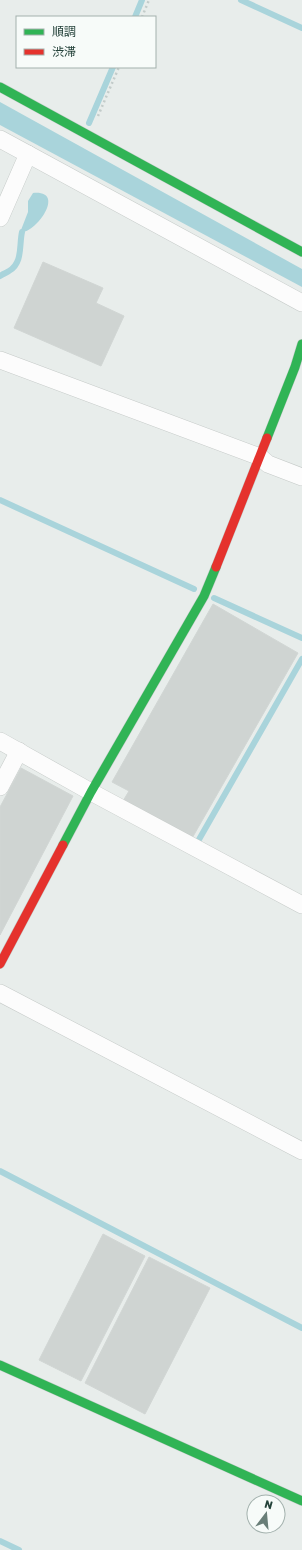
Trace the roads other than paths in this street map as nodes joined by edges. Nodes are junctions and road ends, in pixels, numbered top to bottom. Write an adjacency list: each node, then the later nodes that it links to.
1 (0, 87): 5 (street)
2 (0, 139): 3 (street)
3 (28, 154): 4 (street); 6 (street)
4 (0, 218)
5 (302, 252)
6 (302, 303)
7 (302, 344): 9 (street)
8 (0, 360): 9 (street)
9 (260, 457): 10 (street); 14 (street)
10 (302, 477)
11 (0, 740): 12 (street)
12 (19, 751): 13 (street); 14 (street)
13 (0, 787)
14 (91, 792): 15 (street); 16 (street)
15 (302, 905)
16 (0, 964)
17 (0, 994): 18 (street)
18 (302, 1151)
19 (0, 1365): 20 (street)
20 (302, 1501)

